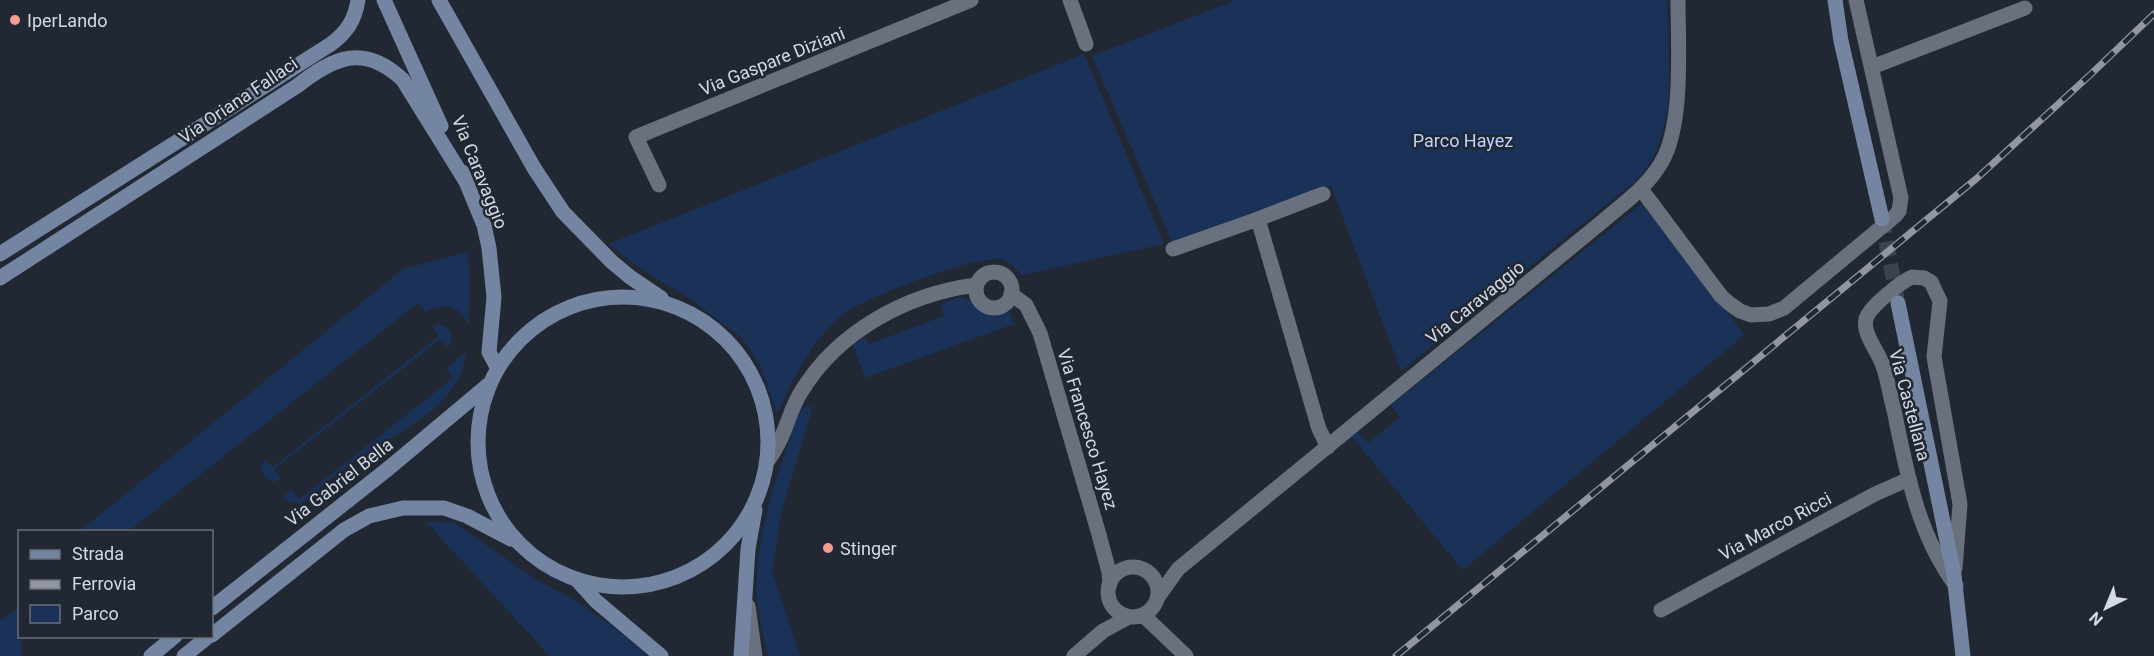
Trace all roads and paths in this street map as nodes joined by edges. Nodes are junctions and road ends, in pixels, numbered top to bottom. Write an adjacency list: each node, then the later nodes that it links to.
1 (358, 0): 19 (street, Via Oriana Fallaci)
2 (384, 0): 12 (street, Via Caravaggio)
3 (439, 0): 24 (street)
4 (972, 0): 13 (street, Via Gaspare Diziani)
5 (1070, 0): 10 (street)
6 (1678, 0): 14 (street, Via Caravaggio)
7 (1835, 0): 17 (street)
8 (1856, 0): 11 (street)
9 (2025, 8): 11 (street)
10 (1086, 44)
11 (1872, 67): 14 (street)
12 (465, 180): 20 (street, Via Oriana Fallaci); 25 (street, Via Caravaggio)
13 (659, 185)
14 (1641, 189): 27 (street, Via Caravaggio)
15 (1323, 194): 16 (street)
16 (1258, 219): 18 (street); 27 (street)
17 (1882, 219)
18 (1173, 249)
19 (0, 254)
20 (0, 278)
21 (976, 285): 22 (street); 22 (street); 28 (street)
22 (1011, 294): 36 (street, Via Francesco Hayez)
23 (1898, 303): 35 (street, Via Castellana)
24 (672, 305): 25 (street); 28 (street)
25 (497, 367): 26 (street)
26 (488, 385): 31 (street); 39 (street, Via Gabriel Bella)
27 (1328, 447): 32 (street, Via Caravaggio)
28 (767, 462): 30 (street)
29 (1909, 479): 35 (street, Via Castellana); 35 (street, Via Castellana); 41 (street, Via Marco Ricci)
30 (758, 495): 34 (street); 37 (street)
31 (517, 542): 34 (street); 44 (street)
32 (1178, 569): 33 (street, Via Caravaggio); 38 (street, Via Caravaggio)
33 (1150, 574): 36 (street, Via Caravaggio); 38 (street)
34 (577, 580): 49 (street)
35 (1955, 581): 54 (street, Via Castellana)
36 (1110, 584): 40 (street)
37 (746, 586): 50 (street); 51 (street)
38 (1158, 597): 42 (street, Via Caravaggio)
39 (213, 607)
40 (1113, 607): 42 (street); 43 (street, Via Caravaggio)
41 (1661, 610)
42 (1136, 616): 43 (street, Via Caravaggio); 53 (street)
43 (1103, 631): 52 (street, Via Caravaggio)
44 (213, 634)
45 (173, 638): 47 (street)
46 (207, 638): 48 (street)
47 (151, 656)
48 (184, 656)
49 (661, 656)
50 (741, 656)
51 (755, 656)
52 (1074, 656)
53 (1186, 656)
54 (1963, 656)

